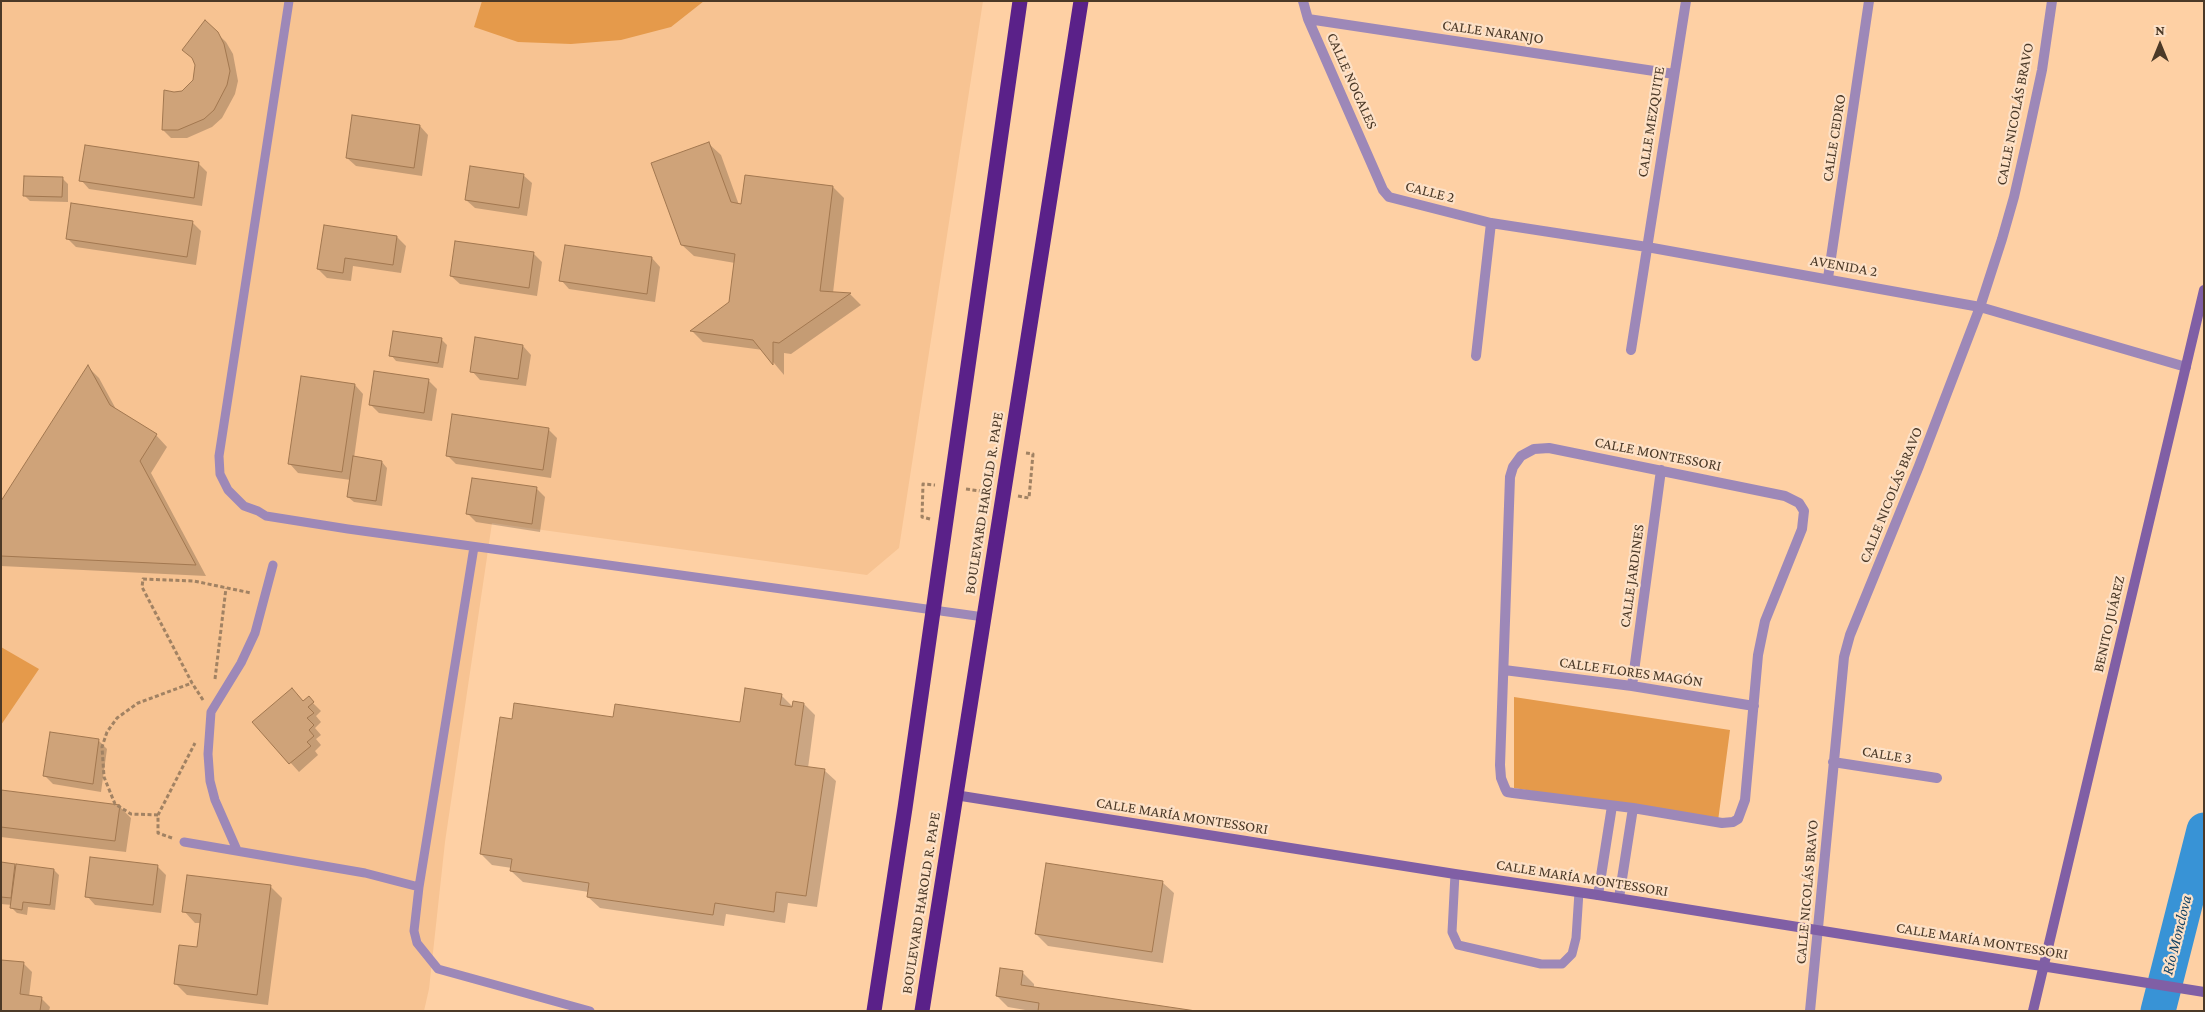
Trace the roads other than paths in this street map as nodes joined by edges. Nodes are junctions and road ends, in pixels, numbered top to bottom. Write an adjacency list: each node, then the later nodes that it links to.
1 (289, 1): 20 (lane)
2 (1020, 1): 22 (highway, BOULEVARD HAROLD R. PAPE)
3 (1081, 1): 23 (highway, BOULEVARD HAROLD R. PAPE)
4 (1303, 1): 8 (street, CALLE NOGALES)
5 (1686, 1): 9 (street, CALLE MEZQUITE)
6 (1869, 1): 13 (street, CALLE CEDRO)
7 (2052, 1): 15 (street, CALLE NICOLÁS BRAVO)
8 (1308, 19): 9 (street, CALLE NARANJO); 10 (street, CALLE NOGALES)
9 (1674, 74): 12 (street, CALLE MEZQUITE)
10 (1376, 172): 11 (street, CALLE 2)
11 (1491, 223): 12 (street, AVENIDA 2); 17 (street)
12 (1647, 247): 13 (street, AVENIDA 2); 16 (street, CALLE MEZQUITE)
13 (1828, 278): 15 (street, AVENIDA 2)
14 (2204, 290): 18 (main road, BENITO JUÁREZ)
15 (1980, 307): 18 (street, AVENIDA 2); 27 (street, CALLE NICOLÁS BRAVO)
16 (1631, 350)
17 (1476, 356)
18 (2186, 367): 40 (main road, BENITO JUÁREZ)
19 (1661, 470): 24 (street, CALLE MONTESSORI); 25 (street, CALLE JARDINES); 26 (street, CALLE MONTESSORI)
20 (474, 547): 22 (lane); 35 (lane)
21 (273, 565): 33 (lane)
22 (934, 610): 23 (lane); 43 (highway, BOULEVARD HAROLD R. PAPE)
23 (984, 617): 29 (highway, BOULEVARD HAROLD R. PAPE)
24 (1504, 670): 25 (street, CALLE FLORES MAGÓN); 30 (street, CALLE MONTESSORI)
25 (1632, 686): 26 (street, CALLE FLORES MAGÓN)
26 (1754, 706): 31 (street, CALLE MONTESSORI)
27 (1833, 762): 28 (street, CALLE 3); 39 (street, CALLE NICOLÁS BRAVO)
28 (1937, 778)
29 (955, 795): 34 (main road, CALLE MARÍA MONTESSORI); 44 (highway, BOULEVARD HAROLD R. PAPE)
30 (1612, 806): 31 (street, CALLE MONTESSORI); 37 (street)
31 (1634, 808): 38 (street)
32 (184, 842): 33 (lane)
33 (237, 850): 35 (lane)
34 (1455, 874): 36 (main road, CALLE MARÍA MONTESSORI); 36 (lane)
35 (420, 887): 42 (lane)
36 (1579, 892): 37 (main road, CALLE MARÍA MONTESSORI)
37 (1598, 895): 38 (main road, CALLE MARÍA MONTESSORI)
38 (1619, 898): 39 (main road, CALLE MARÍA MONTESSORI)
39 (1819, 932): 40 (main road, CALLE MARÍA MONTESSORI); 45 (street, CALLE NICOLÁS BRAVO)
40 (2044, 966): 41 (main road, CALLE MARÍA MONTESSORI); 46 (main road, BENITO JUÁREZ)
41 (2204, 992)
42 (590, 1011)
43 (874, 1011)
44 (922, 1011)
45 (1810, 1011)
46 (2033, 1011)

